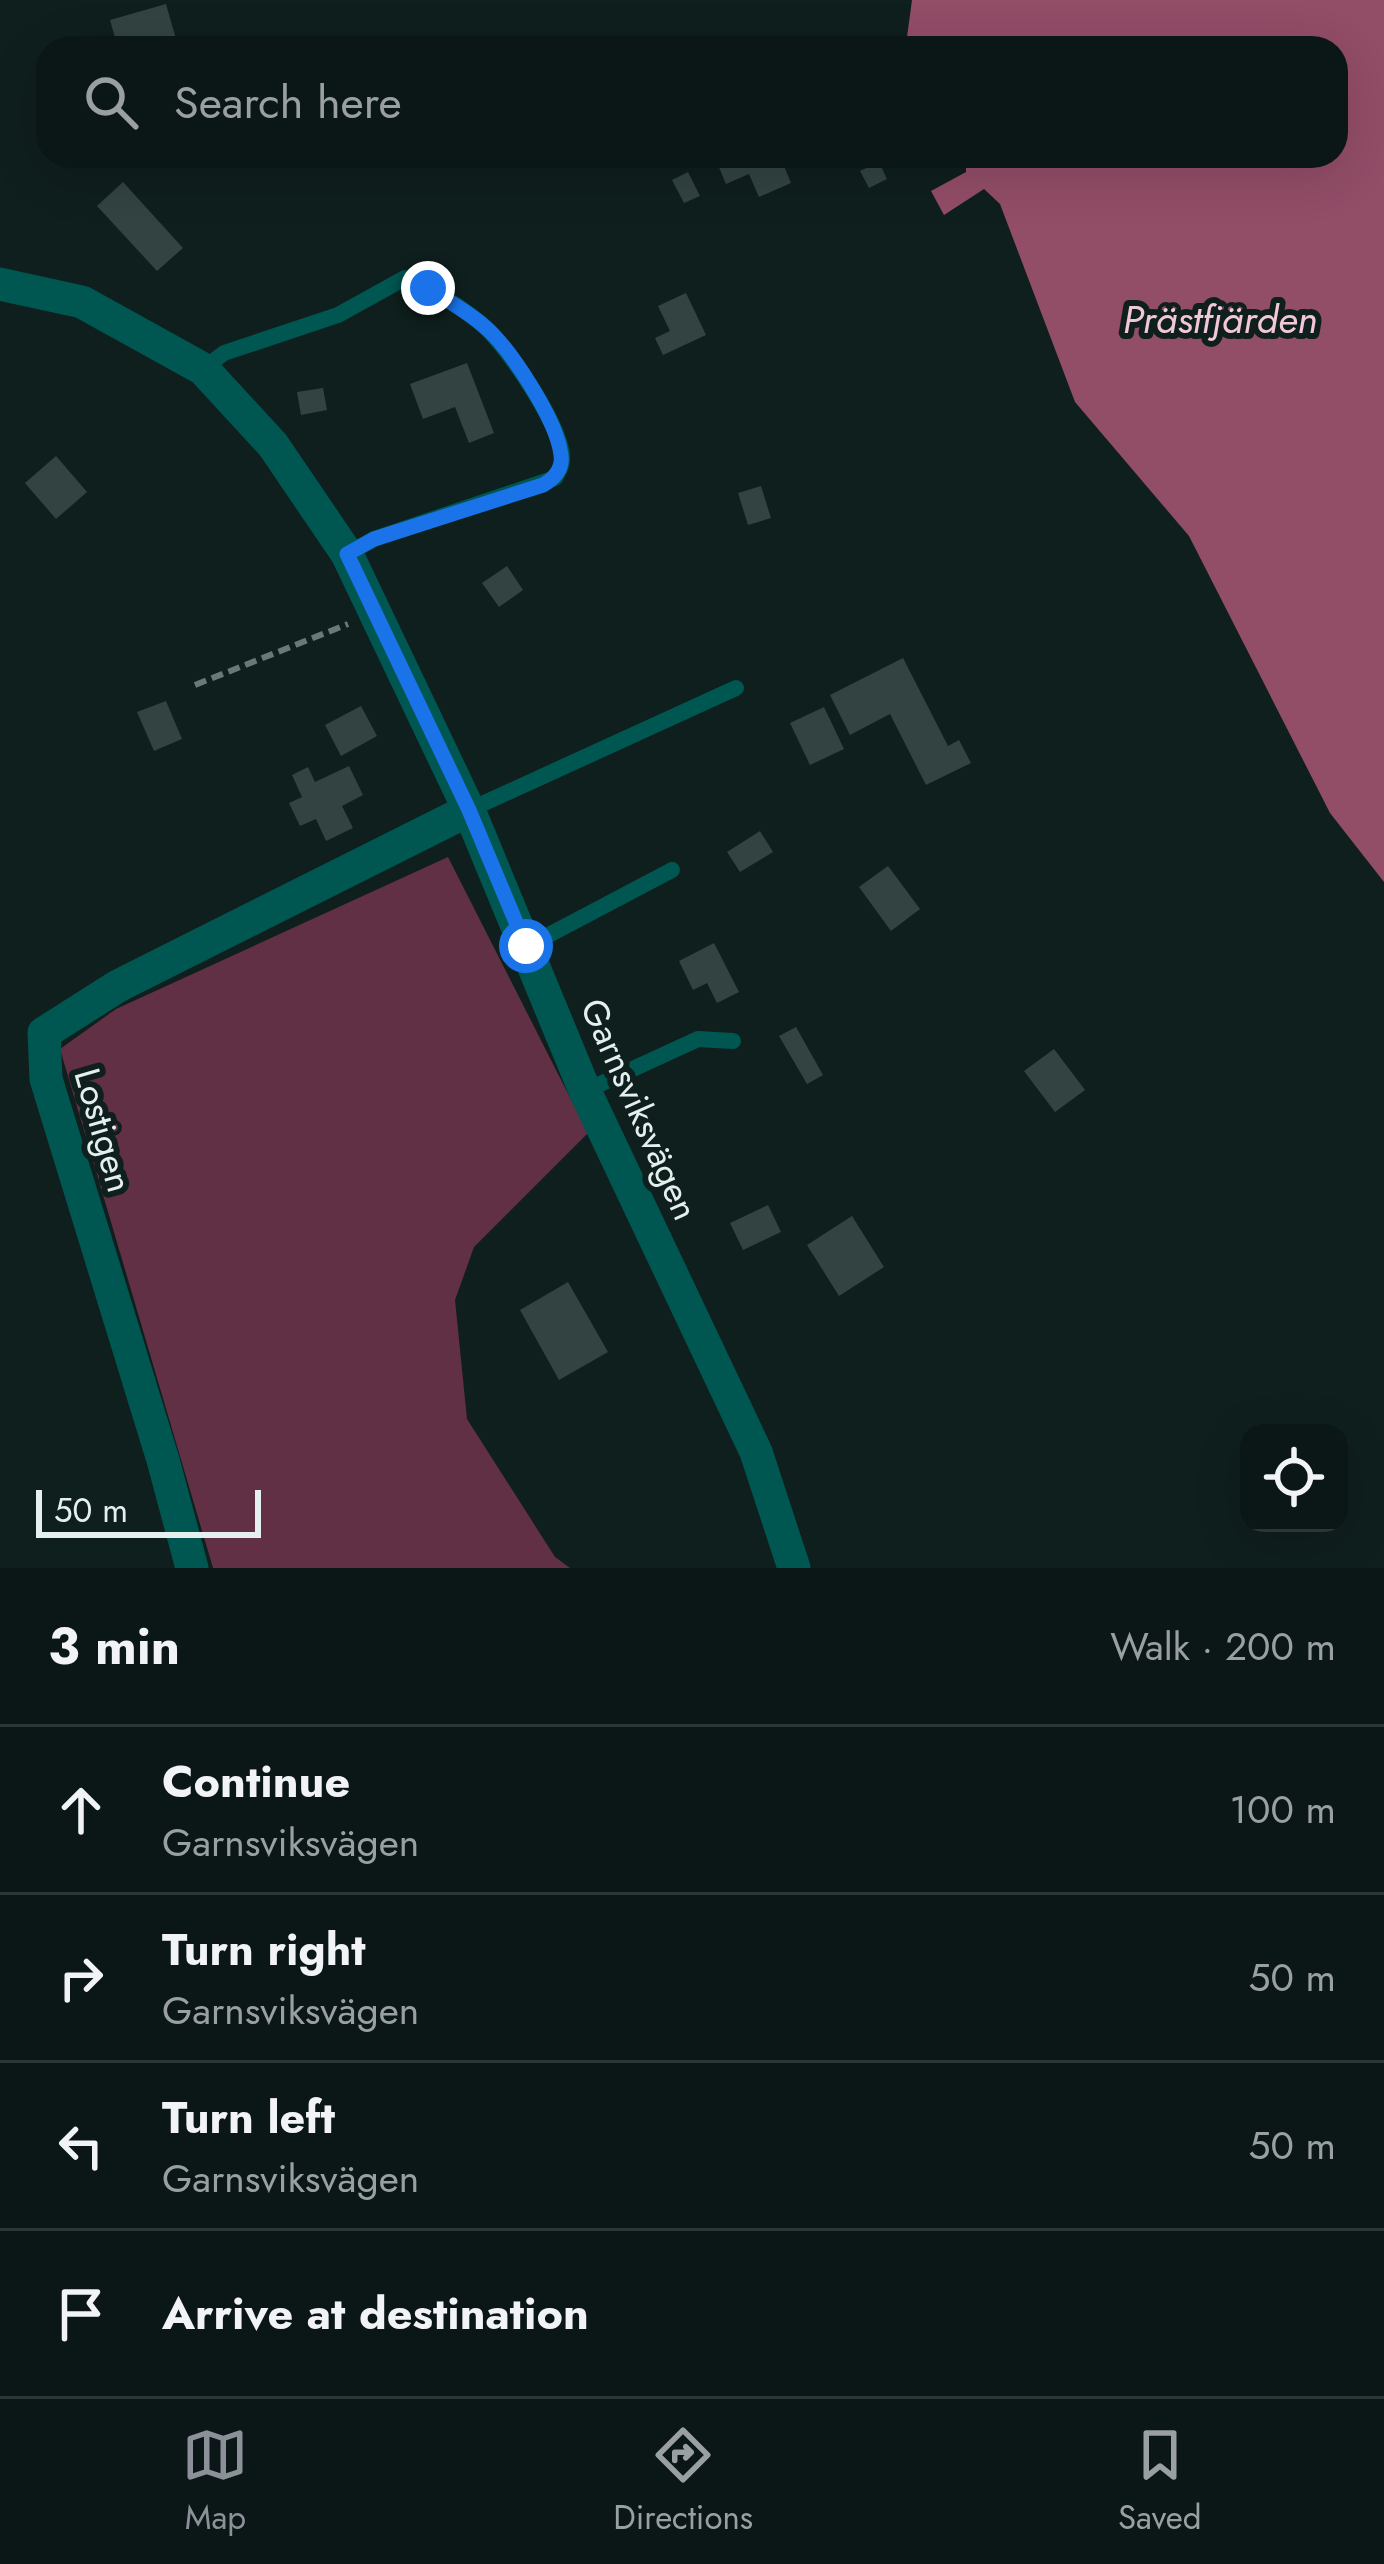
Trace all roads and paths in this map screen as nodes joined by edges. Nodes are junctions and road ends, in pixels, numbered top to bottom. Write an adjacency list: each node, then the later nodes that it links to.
1 (0, 284): 2 (street, Garnsviksvägen)
2 (203, 369): 3 (street, Garnsviksvägen); 3 (lane)
3 (347, 554): 4 (street, Garnsviksvägen)
4 (376, 613): 5 (path); 7 (street, Garnsviksvägen)
5 (195, 685)
6 (736, 688): 7 (lane)
7 (469, 810): 9 (street, Garnsviksvägen); 12 (street, Lostigen)
8 (672, 869): 9 (lane)
9 (526, 946): 11 (street, Garnsviksvägen)
10 (733, 1041): 11 (lane)
11 (585, 1091): 13 (street, Garnsviksvägen)
12 (192, 1568)
13 (793, 1568)

